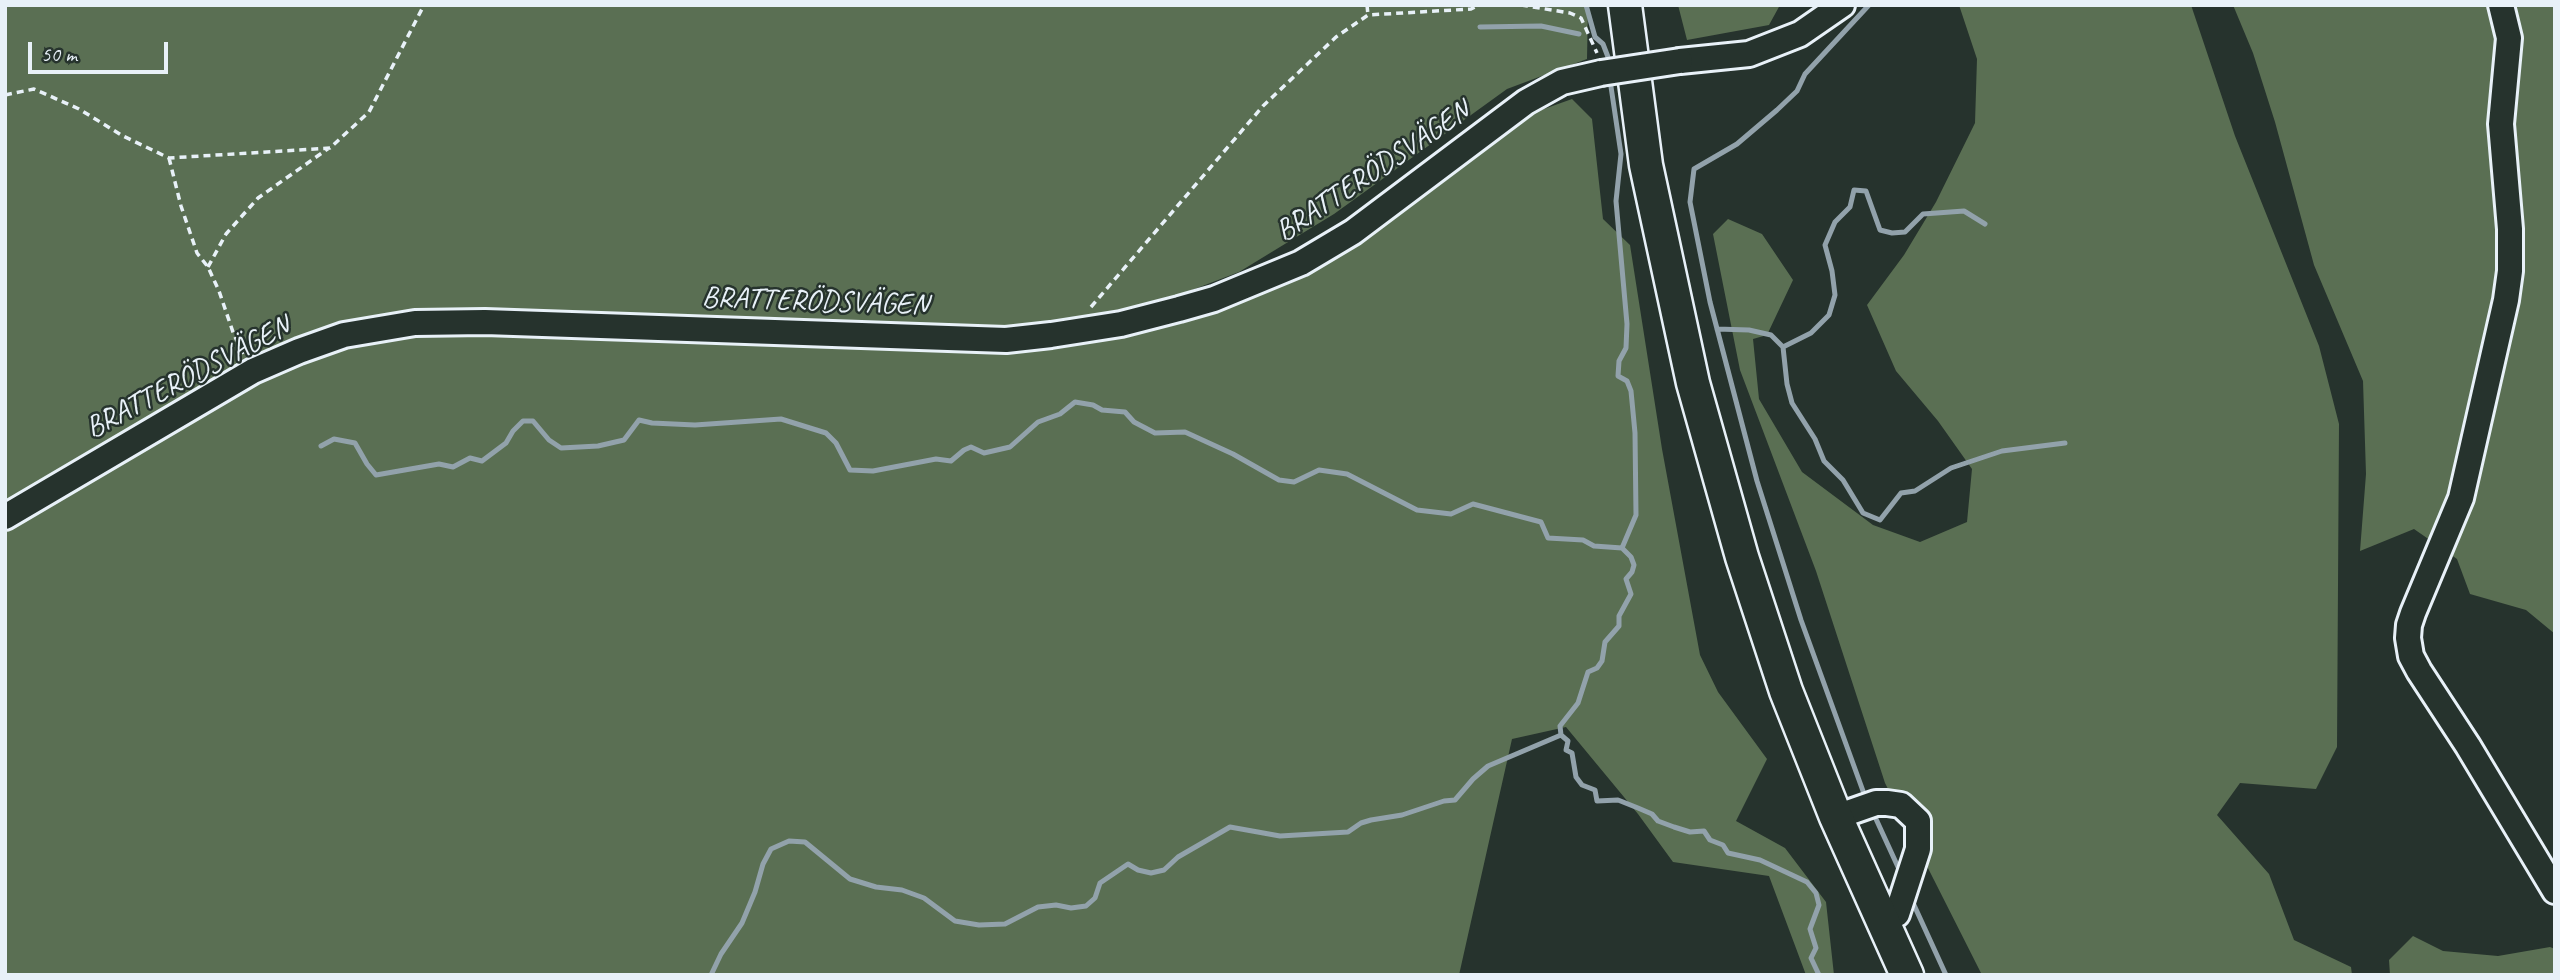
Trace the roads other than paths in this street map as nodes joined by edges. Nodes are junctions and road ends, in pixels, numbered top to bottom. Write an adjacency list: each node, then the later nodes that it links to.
1 (1625, 5): 6 (main road)
2 (1644, 5): 6 (main road)
3 (1842, 5): 5 (street, BRATTERÖDSVÄGEN, bridge)
4 (2501, 5): 7 (street)
5 (5, 517)
6 (1844, 814): 8 (main road); 8 (street); 9 (main road)
7 (2555, 891)
8 (1897, 914): 10 (main road)
9 (1907, 975)
10 (1925, 975)

